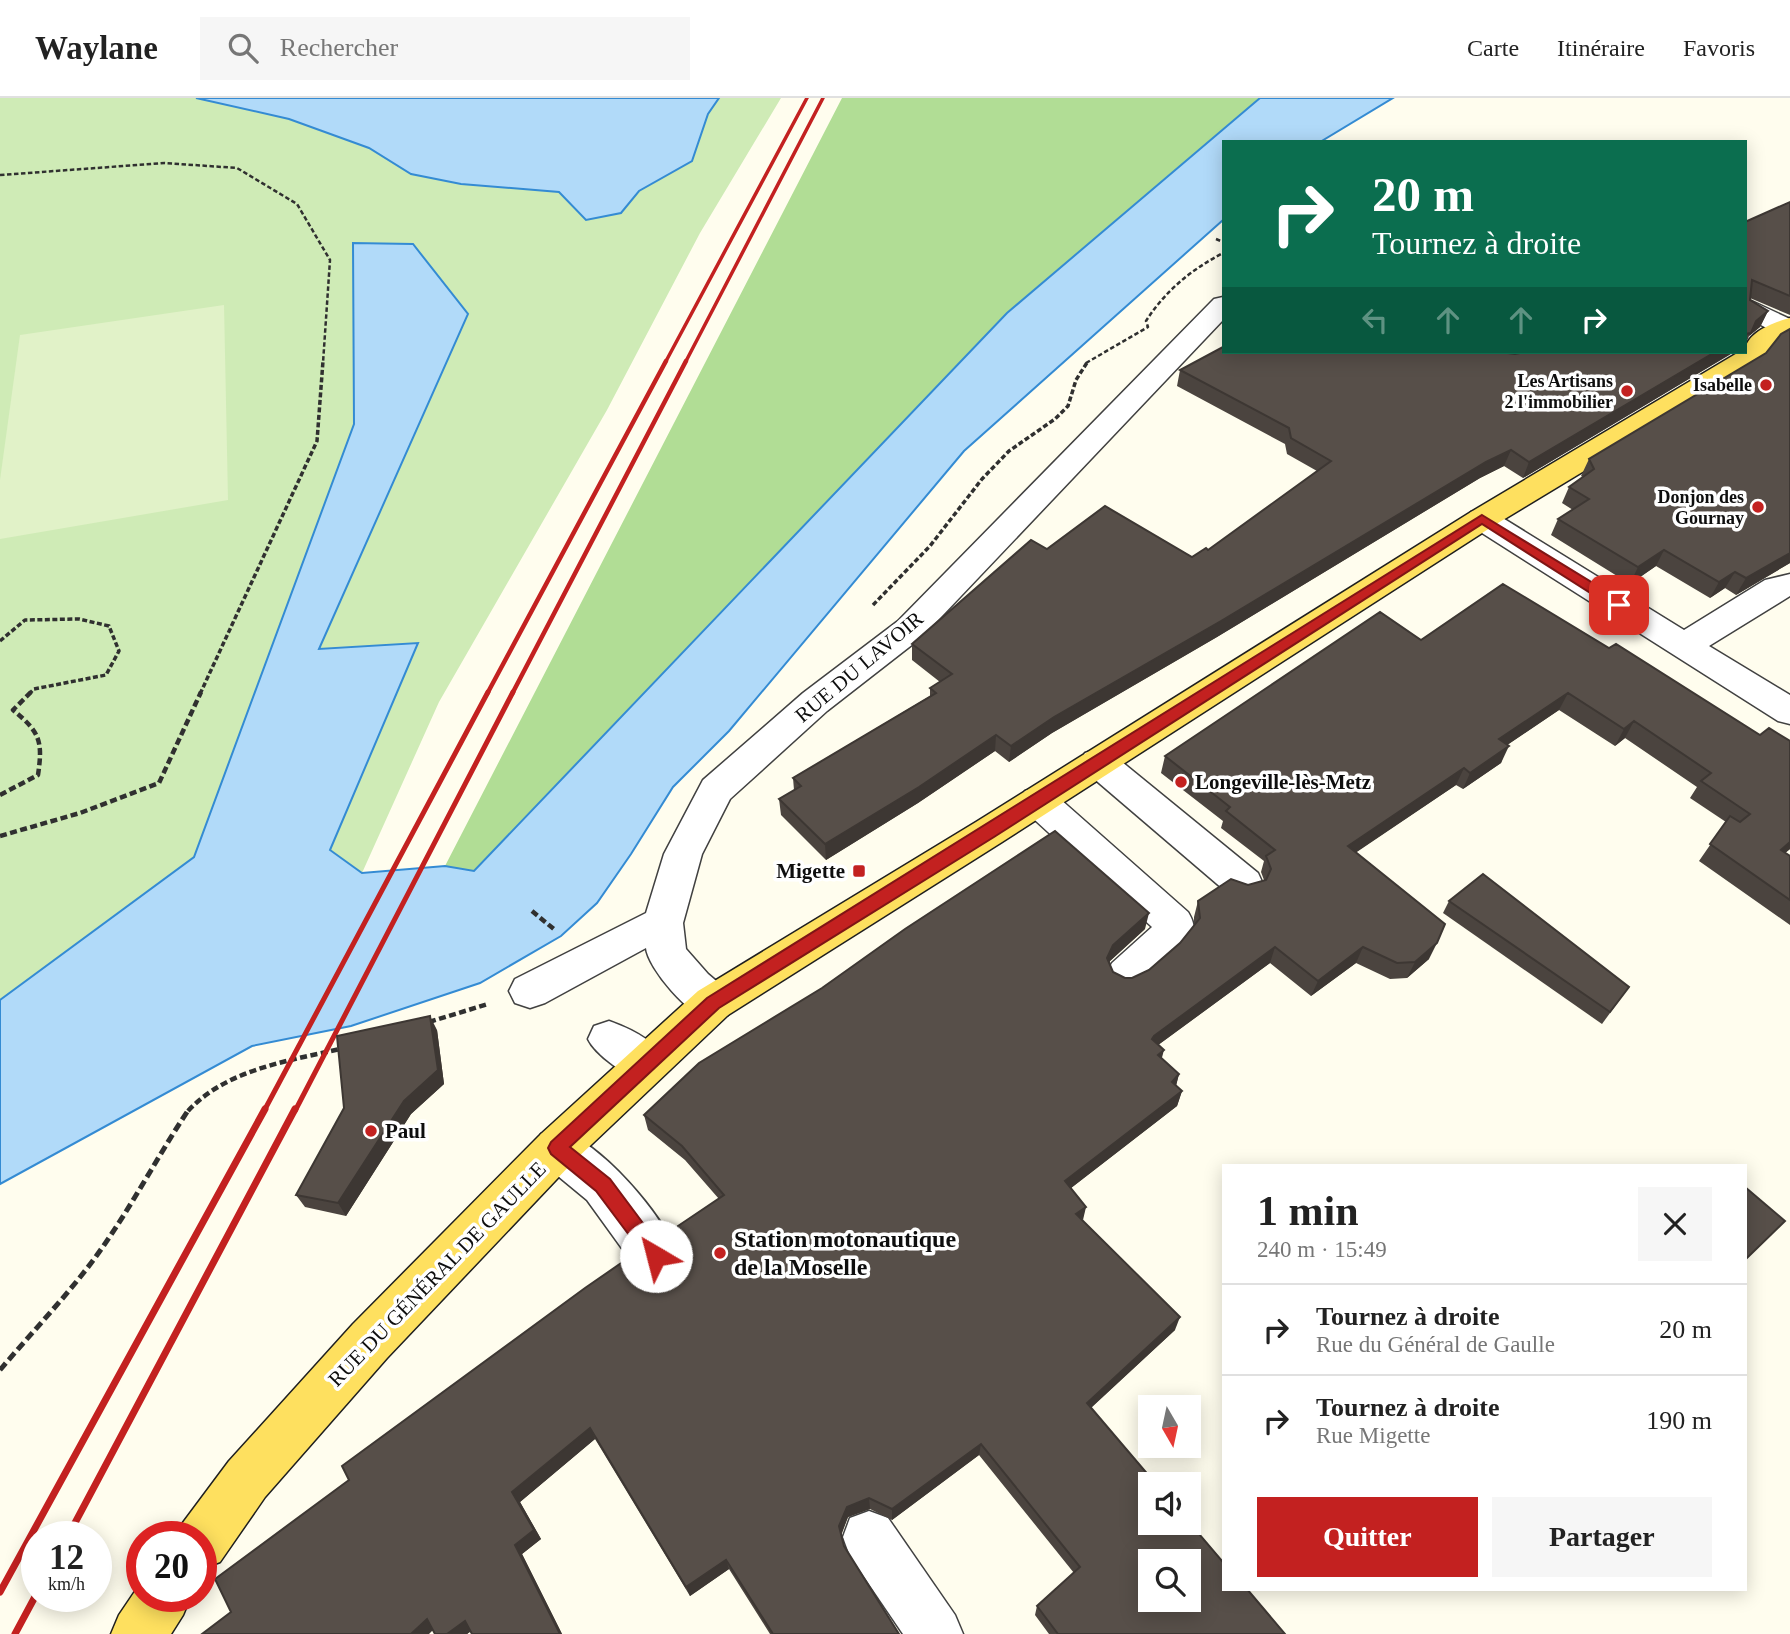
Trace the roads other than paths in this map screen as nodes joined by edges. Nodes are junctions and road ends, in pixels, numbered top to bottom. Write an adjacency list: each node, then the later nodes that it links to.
1 (1222, 306): 12 (street, RUE DU LAVOIR)
2 (1747, 307): 3 (street)
3 (1789, 327): 4 (main road, RUE DU GÉNÉRAL DE GAULLE)
4 (1748, 353): 5 (main road, RUE DU GÉNÉRAL DE GAULLE)
5 (1482, 519): 7 (street); 9 (main road, RUE DU GÉNÉRAL DE GAULLE)
6 (1790, 585): 7 (street)
7 (1684, 646): 8 (street)
8 (1790, 712)
9 (1098, 762): 10 (main road, RUE DU GÉNÉRAL DE GAULLE); 11 (street)
10 (1038, 801): 13 (street); 15 (main road, RUE DU GÉNÉRAL DE GAULLE)
11 (1244, 884)
12 (663, 923): 14 (street); 15 (street, RUE DU LAVOIR)
13 (1125, 975)
14 (530, 991)
15 (713, 1003): 17 (main road, RUE DU GÉNÉRAL DE GAULLE)
16 (609, 1039): 17 (street)
17 (646, 1062): 18 (main road, RUE DU GÉNÉRAL DE GAULLE)
18 (557, 1148): 19 (street); 20 (main road, RUE DU GÉNÉRAL DE GAULLE)
19 (656, 1256)
20 (217, 1521)
21 (869, 1537): 24 (street)
22 (153, 1612): 23 (main road)
23 (138, 1634)
24 (936, 1634)

